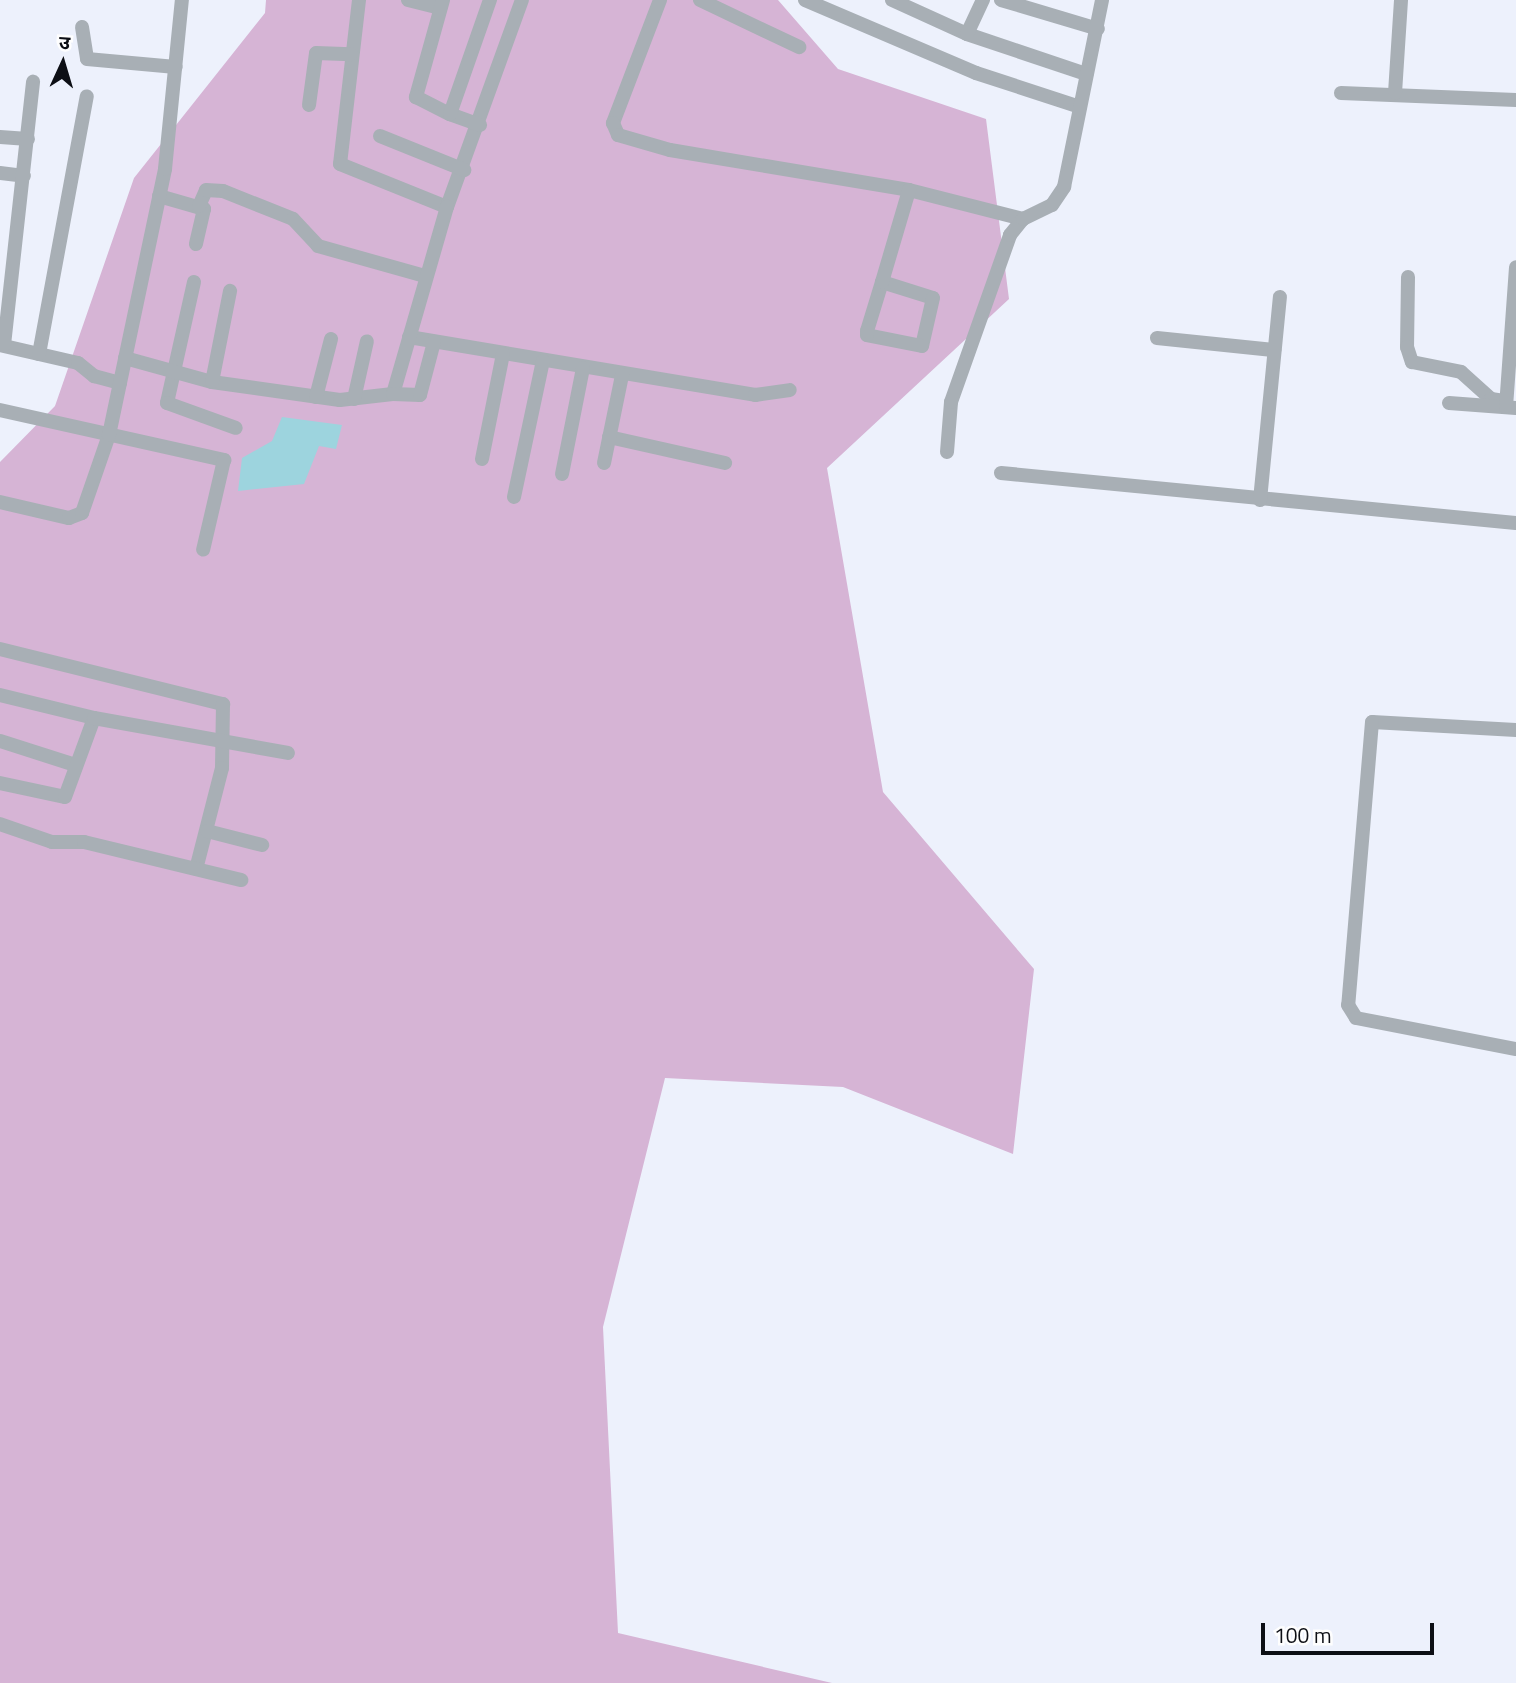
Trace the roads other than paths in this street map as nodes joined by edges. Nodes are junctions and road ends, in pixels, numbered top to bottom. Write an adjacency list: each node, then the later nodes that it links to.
1 (183, 0): 20 (street)
2 (359, 0): 19 (street)
3 (408, 0): 14 (street)
4 (490, 0): 29 (street)
5 (522, 0): 30 (street)
6 (660, 0): 37 (street)
7 (700, 0): 18 (street)
8 (805, 0): 28 (street)
9 (892, 0): 17 (street)
10 (983, 0): 17 (street)
11 (1001, 0): 16 (street)
12 (1102, 0): 16 (street)
13 (1401, 0): 24 (street)
14 (442, 4): 29 (street)
15 (82, 27): 20 (street)
16 (1098, 29): 21 (street)
17 (967, 34): 21 (street)
18 (799, 47)
19 (351, 54): 27 (street); 40 (street)
20 (176, 67): 38 (street)
21 (1086, 74): 28 (street)
22 (33, 82): 33 (street)
23 (1341, 93): 24 (street)
24 (1395, 93): 26 (street)
25 (87, 96): 57 (street)
26 (1516, 100)
27 (309, 105)
28 (1080, 107): 41 (street)
29 (450, 114): 30 (street)
30 (481, 125): 34 (street)
31 (0, 136): 33 (street)
32 (380, 136): 34 (street)
33 (28, 139): 36 (street)
34 (464, 170): 40 (street)
35 (0, 173): 36 (street)
36 (24, 176): 55 (street)
37 (909, 190): 41 (street); 47 (street)
38 (159, 197): 39 (street); 59 (street)
39 (199, 206): 42 (street); 44 (street)
40 (447, 206): 44 (street)
41 (1023, 219): 76 (street)
42 (196, 244)
43 (1516, 267): 71 (street)
44 (425, 276): 50 (street)
45 (1408, 277): 71 (street)
46 (194, 282): 62 (street)
47 (882, 282): 47 (street)
48 (230, 292): 64 (street)
49 (1280, 297): 56 (street)
50 (409, 337): 54 (street); 67 (street)
51 (1157, 338): 56 (street)
52 (331, 339): 68 (street)
53 (367, 341): 69 (street)
54 (434, 342): 58 (street); 67 (street)
55 (2, 345): 57 (street)
56 (1274, 350): 83 (street)
57 (39, 354): 65 (street)
58 (503, 354): 60 (street); 77 (street)
59 (125, 358): 62 (street); 65 (street)
60 (543, 361): 61 (street); 82 (street)
61 (583, 368): 63 (street); 81 (street)
62 (171, 371): 64 (street); 73 (street)
63 (622, 375): 66 (street); 75 (street)
64 (212, 382): 68 (street)
65 (120, 383): 74 (street)
66 (790, 390)
67 (393, 394): 69 (street)
68 (316, 397): 69 (street)
69 (354, 399)
70 (1449, 402): 71 (street)
71 (1509, 405)
72 (0, 410): 74 (street)
73 (236, 428)
74 (109, 435): 84 (street); 86 (street)
75 (609, 437): 78 (street); 79 (street)
76 (947, 452)
77 (482, 459)
78 (604, 463)
79 (726, 463)
80 (1001, 473): 83 (street)
81 (562, 474)
82 (514, 497)
83 (1260, 500): 85 (street)
84 (0, 502)
85 (1516, 523)
86 (203, 550)
87 (0, 649): 92 (street)
88 (0, 695): 89 (street)
89 (94, 718): 92 (street); 94 (street)
90 (1516, 730): 101 (street)
91 (0, 741): 94 (street)
92 (225, 746): 93 (street); 97 (street)
93 (288, 753)
94 (75, 765): 95 (street)
95 (0, 783)
96 (0, 824): 99 (street)
97 (207, 831): 98 (street); 99 (street)
98 (262, 845)
99 (196, 869): 100 (street)
100 (241, 880)
101 (1516, 1049)

